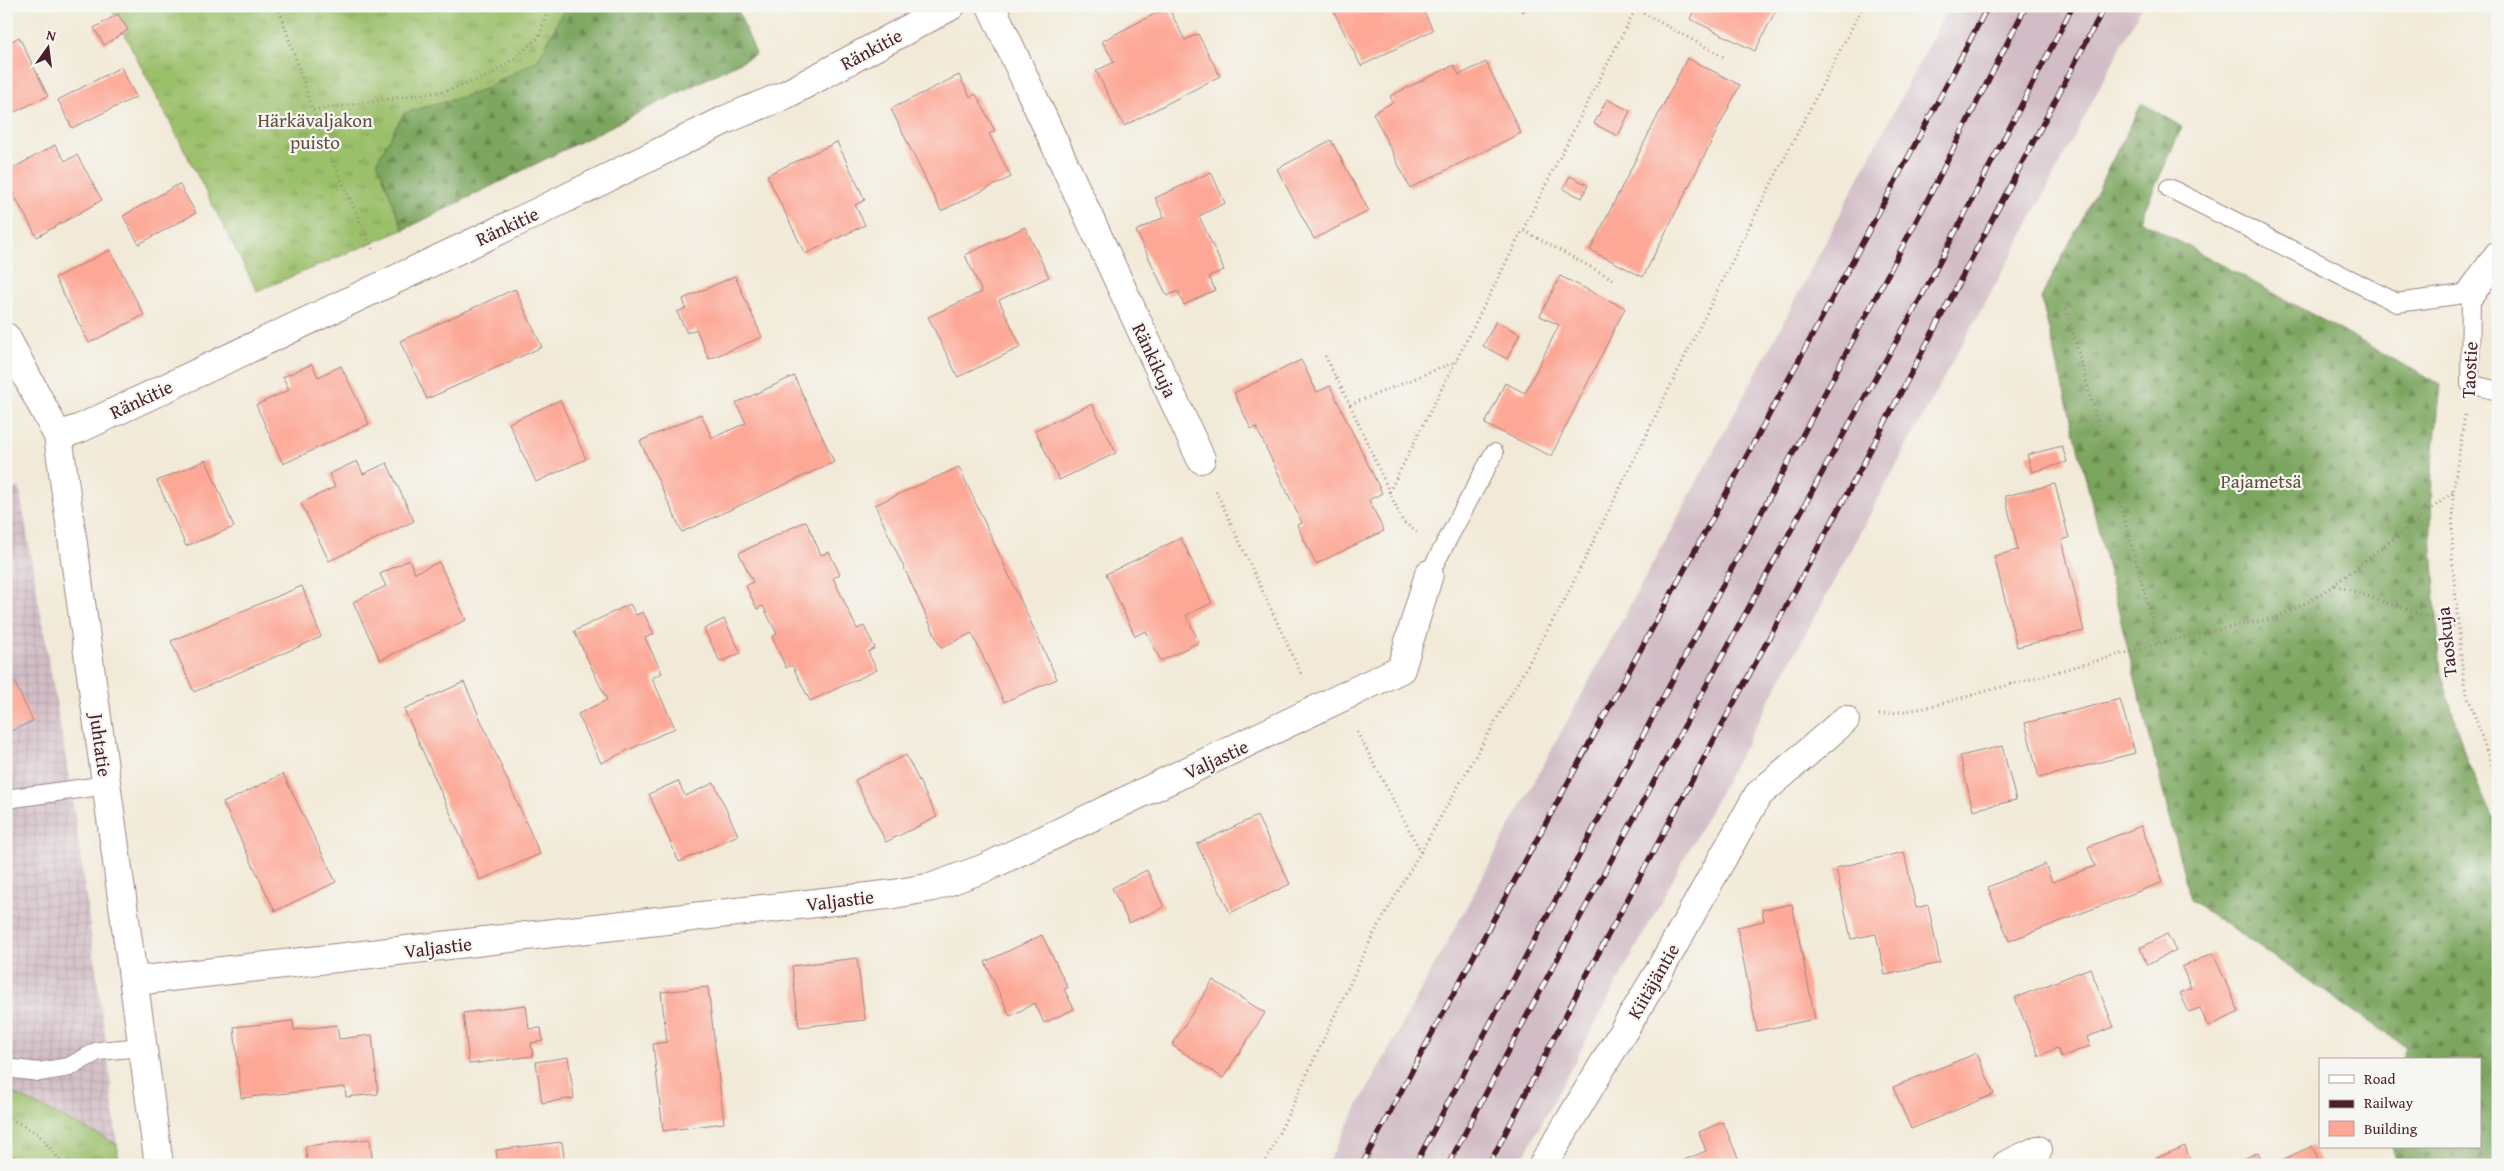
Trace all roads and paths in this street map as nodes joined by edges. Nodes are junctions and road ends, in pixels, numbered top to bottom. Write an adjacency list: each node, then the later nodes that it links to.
1 (278, 6): 9 (path)
2 (549, 6): 9 (path)
3 (951, 6): 23 (street, Ränkitie)
4 (991, 6): 25 (street, Ränkikuja)
5 (1630, 6): 7 (path)
6 (1863, 6): 38 (path)
7 (1637, 8): 8 (path); 11 (path)
8 (1724, 57)
9 (313, 110): 13 (path)
10 (2170, 188): 15 (lane)
11 (1524, 231): 14 (path); 19 (path)
12 (2498, 255): 15 (street)
13 (375, 256)
14 (1614, 279)
15 (2471, 293): 20 (lane, Taostie)
16 (2065, 304): 32 (path)
17 (6, 337): 23 (street, Juhtatie)
18 (1325, 356): 22 (path)
19 (1458, 361): 22 (path); 26 (path)
20 (2470, 384): 21 (lane); 27 (path, Taostie)
21 (2498, 391)
22 (1350, 405): 26 (path)
23 (58, 436): 36 (street, Juhtatie)
24 (1494, 453): 28 (lane)
25 (1201, 459): 33 (path)
26 (1389, 492): 28 (path)
27 (2452, 492): 30 (path); 31 (path, Taoskuja)
28 (1442, 549): 29 (lane)
29 (1429, 574): 33 (street, Valjastie)
30 (2334, 585): 31 (path); 32 (path)
31 (2458, 627): 35 (path, Taoskuja)
32 (2159, 645): 34 (path)
33 (1329, 706): 38 (path); 39 (street, Valjastie)
34 (1845, 720): 47 (street, Kiitäjäntie)
35 (2498, 784)
36 (107, 785): 37 (lane); 39 (street, Juhtatie)
37 (6, 799)
38 (1422, 854): 46 (path)
39 (135, 981): 40 (street, Juhtatie)
40 (143, 1046): 41 (lane); 45 (street, Juhtatie)
41 (6, 1068)
42 (6, 1116): 44 (path)
43 (2038, 1150): 48 (street)
44 (64, 1165)
45 (159, 1165)
46 (1264, 1165)
47 (1543, 1165)
48 (2006, 1165)

